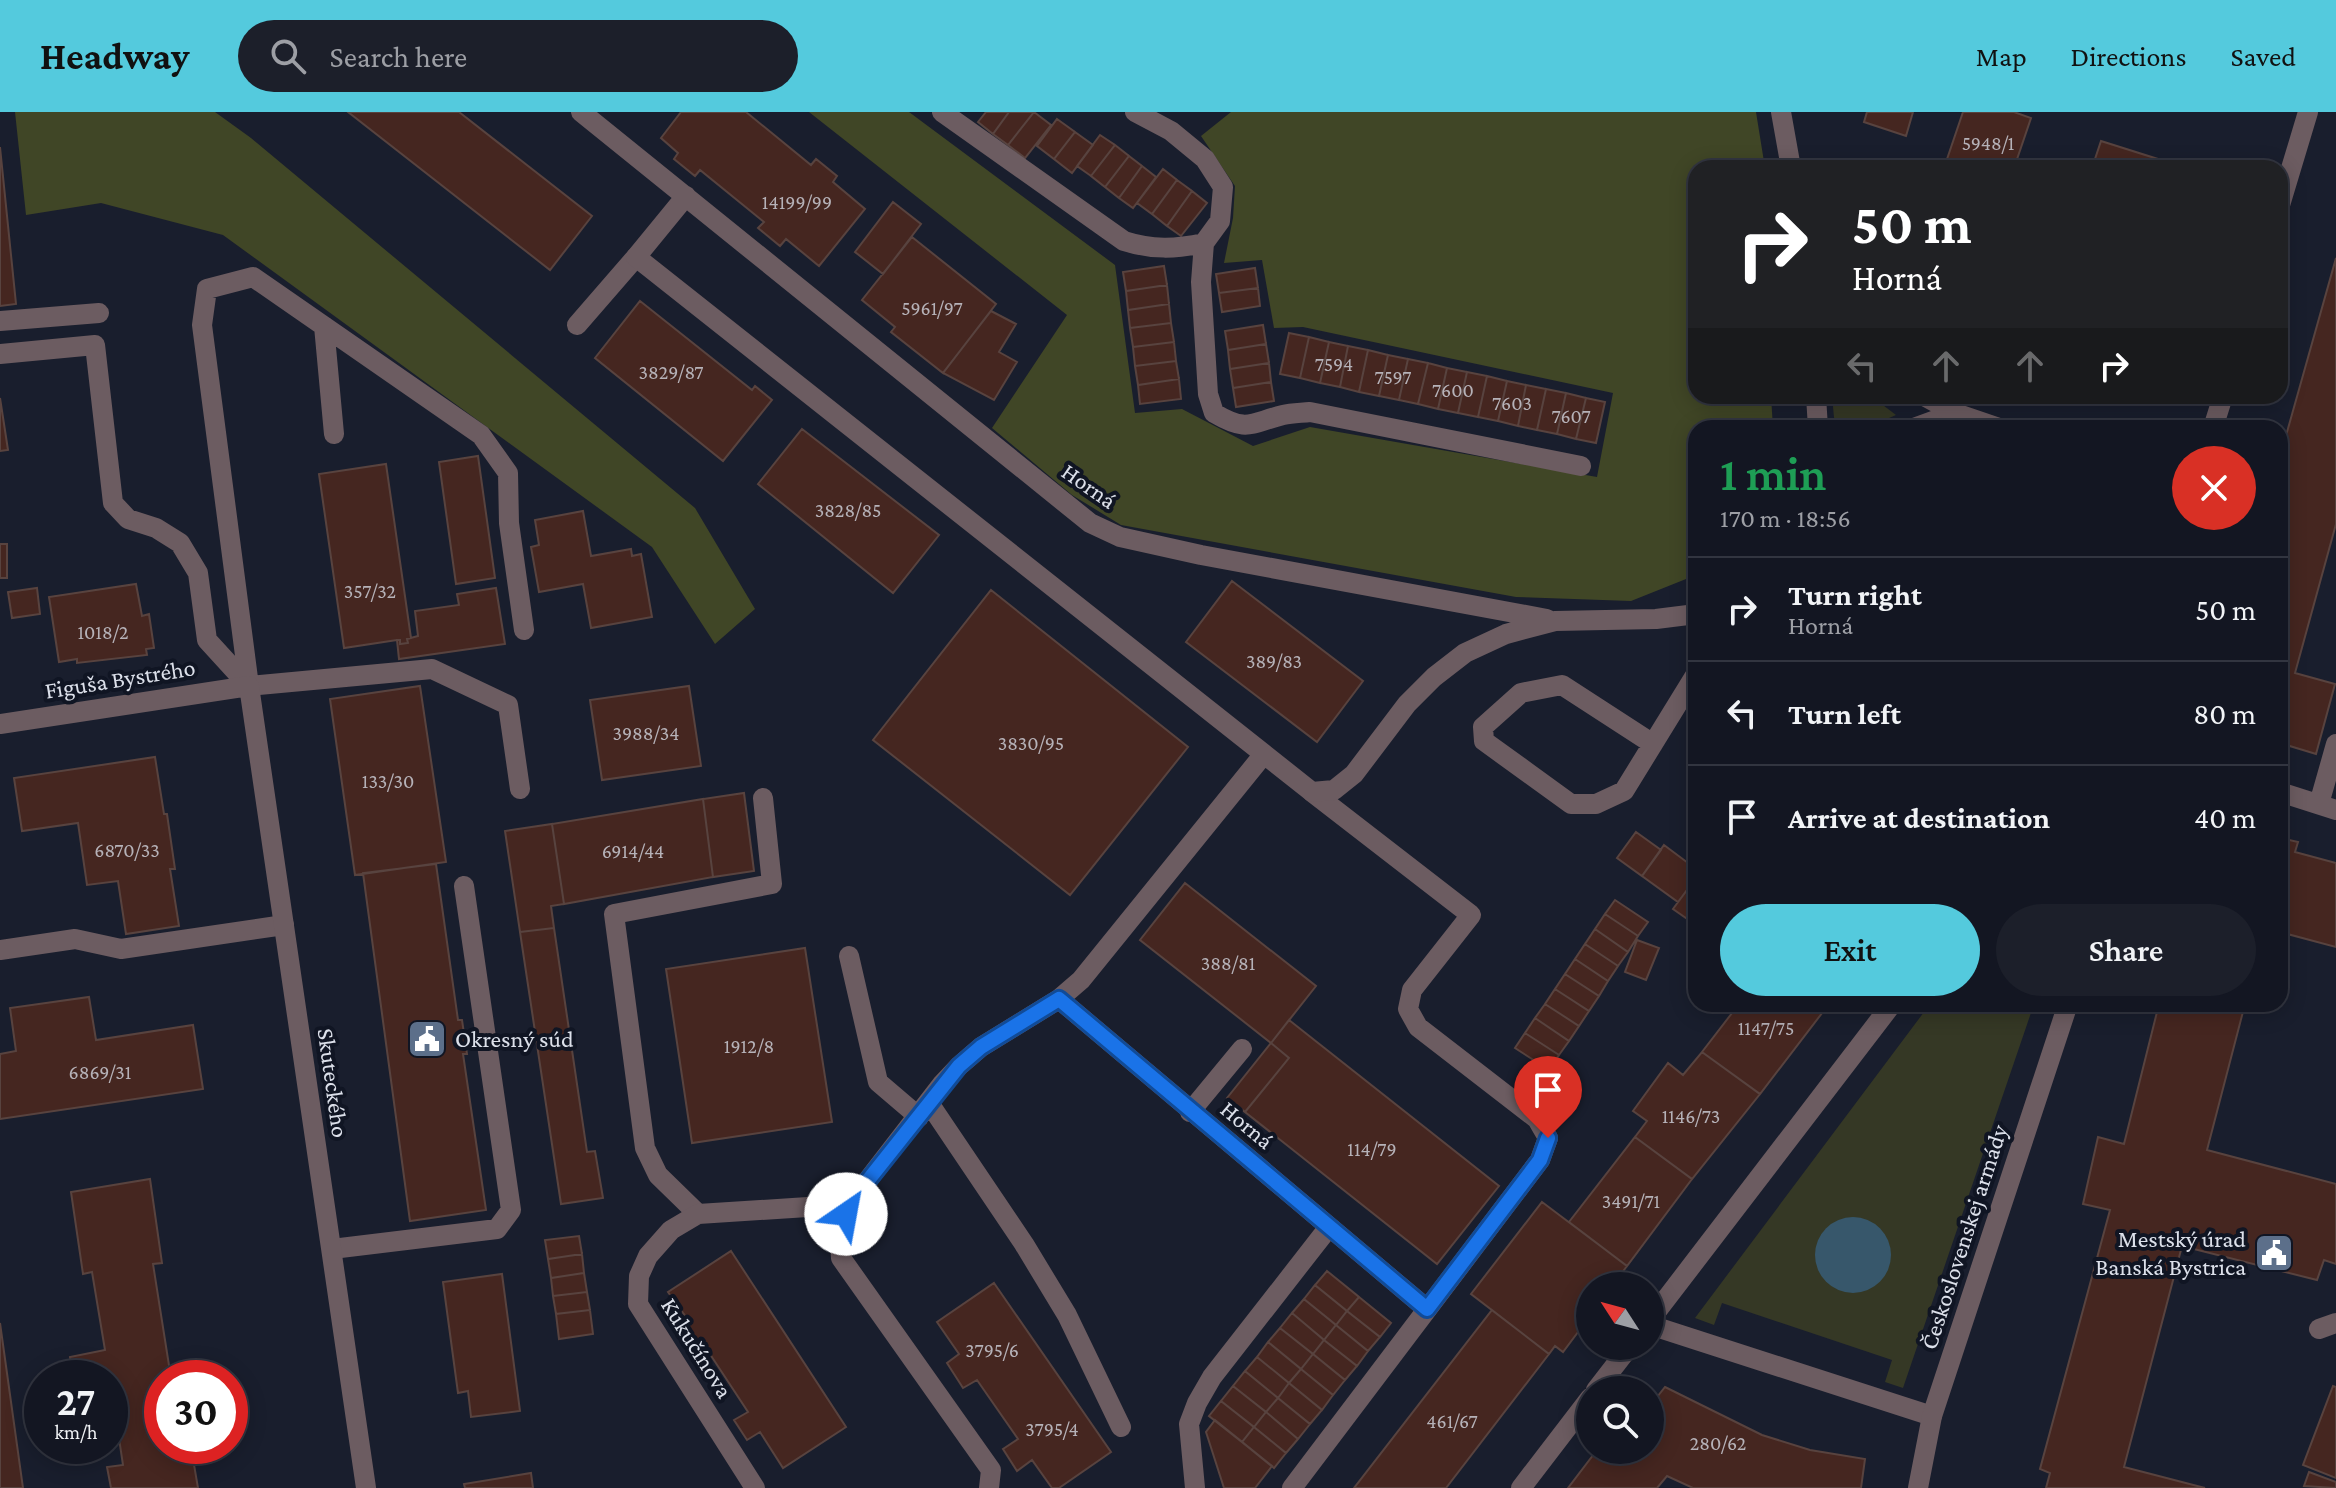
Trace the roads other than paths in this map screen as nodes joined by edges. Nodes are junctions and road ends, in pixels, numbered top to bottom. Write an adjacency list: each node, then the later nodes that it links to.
1 (581, 112): 8 (street, Horná)
2 (942, 112): 9 (street)
3 (1135, 112): 9 (street)
4 (1781, 112): 6 (street)
5 (2308, 112): 7 (street)
6 (1790, 160)
7 (2288, 178)
8 (686, 196): 10 (street); 23 (street, Horná)
9 (1204, 243): 21 (street)
10 (636, 257): 13 (street); 30 (street)
11 (99, 313): 12 (street)
12 (0, 321)
13 (577, 325)
14 (324, 326): 20 (street); 24 (street); 25 (street, Skuteckého)
15 (0, 354): 25 (street)
16 (1939, 404): 17 (street)
17 (1955, 413): 18 (street); 19 (street)
18 (1936, 420)
19 (1976, 420)
20 (334, 434)
21 (1581, 466)
22 (1688, 615): 23 (street, Horná)
23 (1555, 621): 32 (street, Horná)
24 (524, 630)
25 (249, 686): 27 (street, Figuša Bystrého); 31 (street, Figuša Bystrého); 37 (street, Skuteckého)
26 (1688, 687): 28 (street)
27 (0, 724)
28 (1653, 744): 28 (street)
29 (2336, 744): 35 (street)
30 (1264, 754): 32 (street); 40 (street)
31 (520, 789)
32 (1312, 792): 51 (street)
33 (2288, 795): 35 (street)
34 (763, 798): 47 (street)
35 (2327, 807)
36 (464, 886): 49 (street)
37 (284, 925): 38 (street); 49 (street, Skuteckého)
38 (0, 950)
39 (849, 956): 44 (street)
40 (1059, 999): 44 (street); 45 (street, Horná)
41 (1886, 1012): 50 (street)
42 (2065, 1012): 56 (street, Československej armády)
43 (1242, 1049): 45 (street)
44 (924, 1110): 46 (street); 57 (street)
45 (1190, 1112): 48 (street, Horná)
46 (854, 1198): 47 (street); 60 (street)
47 (698, 1214): 59 (street, Kukučínova)
48 (1329, 1227): 51 (street, Horná); 61 (street)
49 (332, 1249): 58 (street, Skuteckého)
50 (1664, 1304)
51 (1427, 1309): 62 (street)
52 (1664, 1327): 56 (street)
53 (1619, 1360): 54 (street)
54 (1607, 1376)
55 (1576, 1416): 63 (street)
56 (1932, 1416): 64 (street, Československej armády)
57 (1121, 1427)
58 (366, 1488)
59 (755, 1488)
60 (989, 1488)
61 (1195, 1488)
62 (1292, 1488)
63 (1521, 1488)
64 (1918, 1488)

